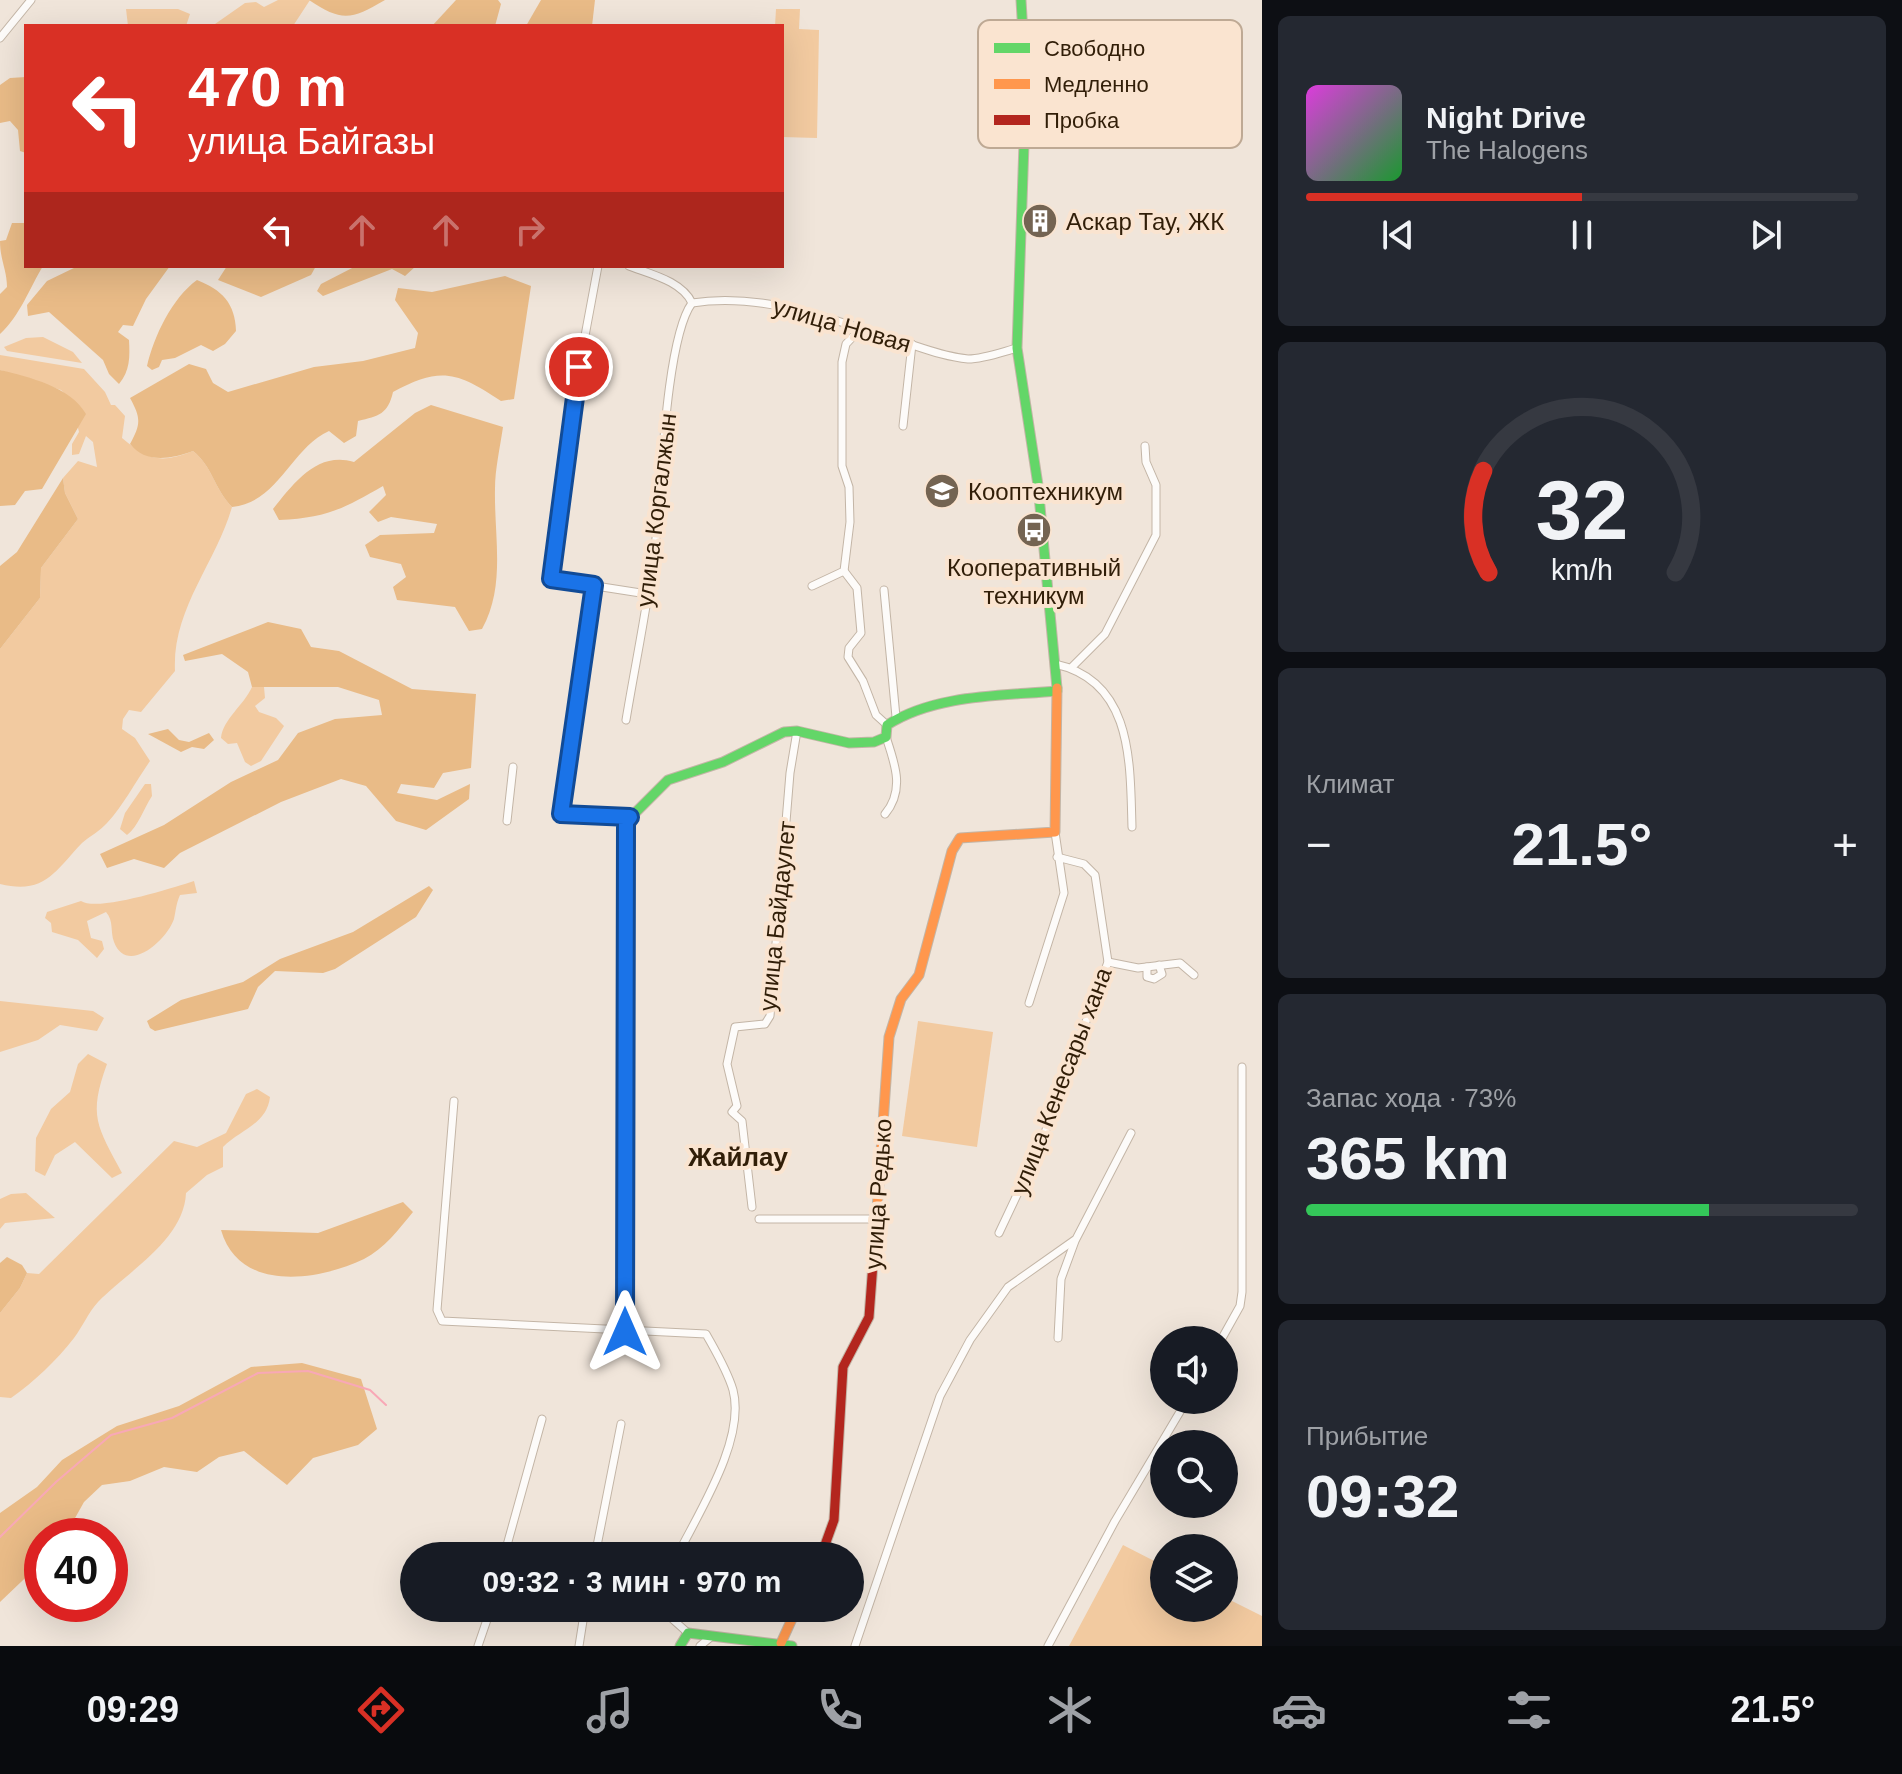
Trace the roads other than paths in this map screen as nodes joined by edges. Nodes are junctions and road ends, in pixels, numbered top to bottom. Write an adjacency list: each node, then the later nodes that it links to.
1 (1021, 0): 3 (street)
2 (28, 4): 4 (street)
3 (1022, 20)
4 (0, 38)
5 (1024, 148): 11 (street)
6 (598, 268): 15 (street)
7 (634, 268): 8 (street)
8 (692, 303): 9 (street, улица Новая); 18 (street, улица Коргалжын)
9 (861, 328): 10 (street, улица Новая); 14 (street)
10 (912, 344): 11 (street, улица Новая); 12 (street)
11 (1017, 348): 19 (street)
12 (903, 426)
13 (1145, 446): 20 (street)
14 (844, 571): 16 (street); 24 (street)
15 (594, 585): 18 (street); 29 (street)
16 (812, 586)
17 (884, 590): 22 (street)
18 (647, 594): 23 (street, улица Коргалжын)
19 (1055, 664): 20 (street); 21 (street)
20 (1071, 668): 31 (street)
21 (1057, 691): 22 (street); 32 (street)
22 (896, 717): 24 (street)
23 (626, 720)
24 (887, 725): 26 (street)
25 (797, 731): 26 (street); 29 (street); 42 (street, улица Байдаулет)
26 (886, 737): 28 (street)
27 (513, 767): 30 (street)
28 (885, 814)
29 (630, 817): 48 (street)
30 (507, 821)
31 (1132, 827)
32 (1055, 832): 33 (street); 44 (street, улица Редько)
33 (1057, 857): 34 (street, улица Кенесары хана); 38 (street)
34 (1108, 962): 36 (street); 45 (street, улица Кенесары хана)
35 (1159, 965): 36 (street); 36 (street); 37 (street)
36 (1147, 967)
37 (1194, 975)
38 (1029, 1003)
39 (1242, 1067): 47 (street)
40 (454, 1101): 48 (street)
41 (1131, 1133): 46 (street)
42 (752, 1207)
43 (759, 1219): 44 (street)
44 (876, 1219): 56 (street, улица Редько)
45 (999, 1233)
46 (1076, 1239): 49 (street); 68 (street)
47 (1229, 1326)
48 (625, 1332): 55 (street)
49 (1058, 1338)
50 (1179, 1414): 69 (street)
51 (542, 1419): 53 (street)
52 (621, 1424): 54 (street)
53 (508, 1542)
54 (598, 1542)
55 (684, 1542)
56 (826, 1542)
57 (486, 1622): 64 (street)
58 (583, 1622): 65 (street)
59 (676, 1622): 61 (street)
60 (793, 1622): 63 (street)
61 (688, 1633): 62 (street); 66 (street)
62 (712, 1636): 63 (street); 67 (street)
63 (786, 1645)
64 (478, 1646)
65 (579, 1646)
66 (680, 1646)
67 (700, 1646)
68 (855, 1646)
69 (1048, 1646)

